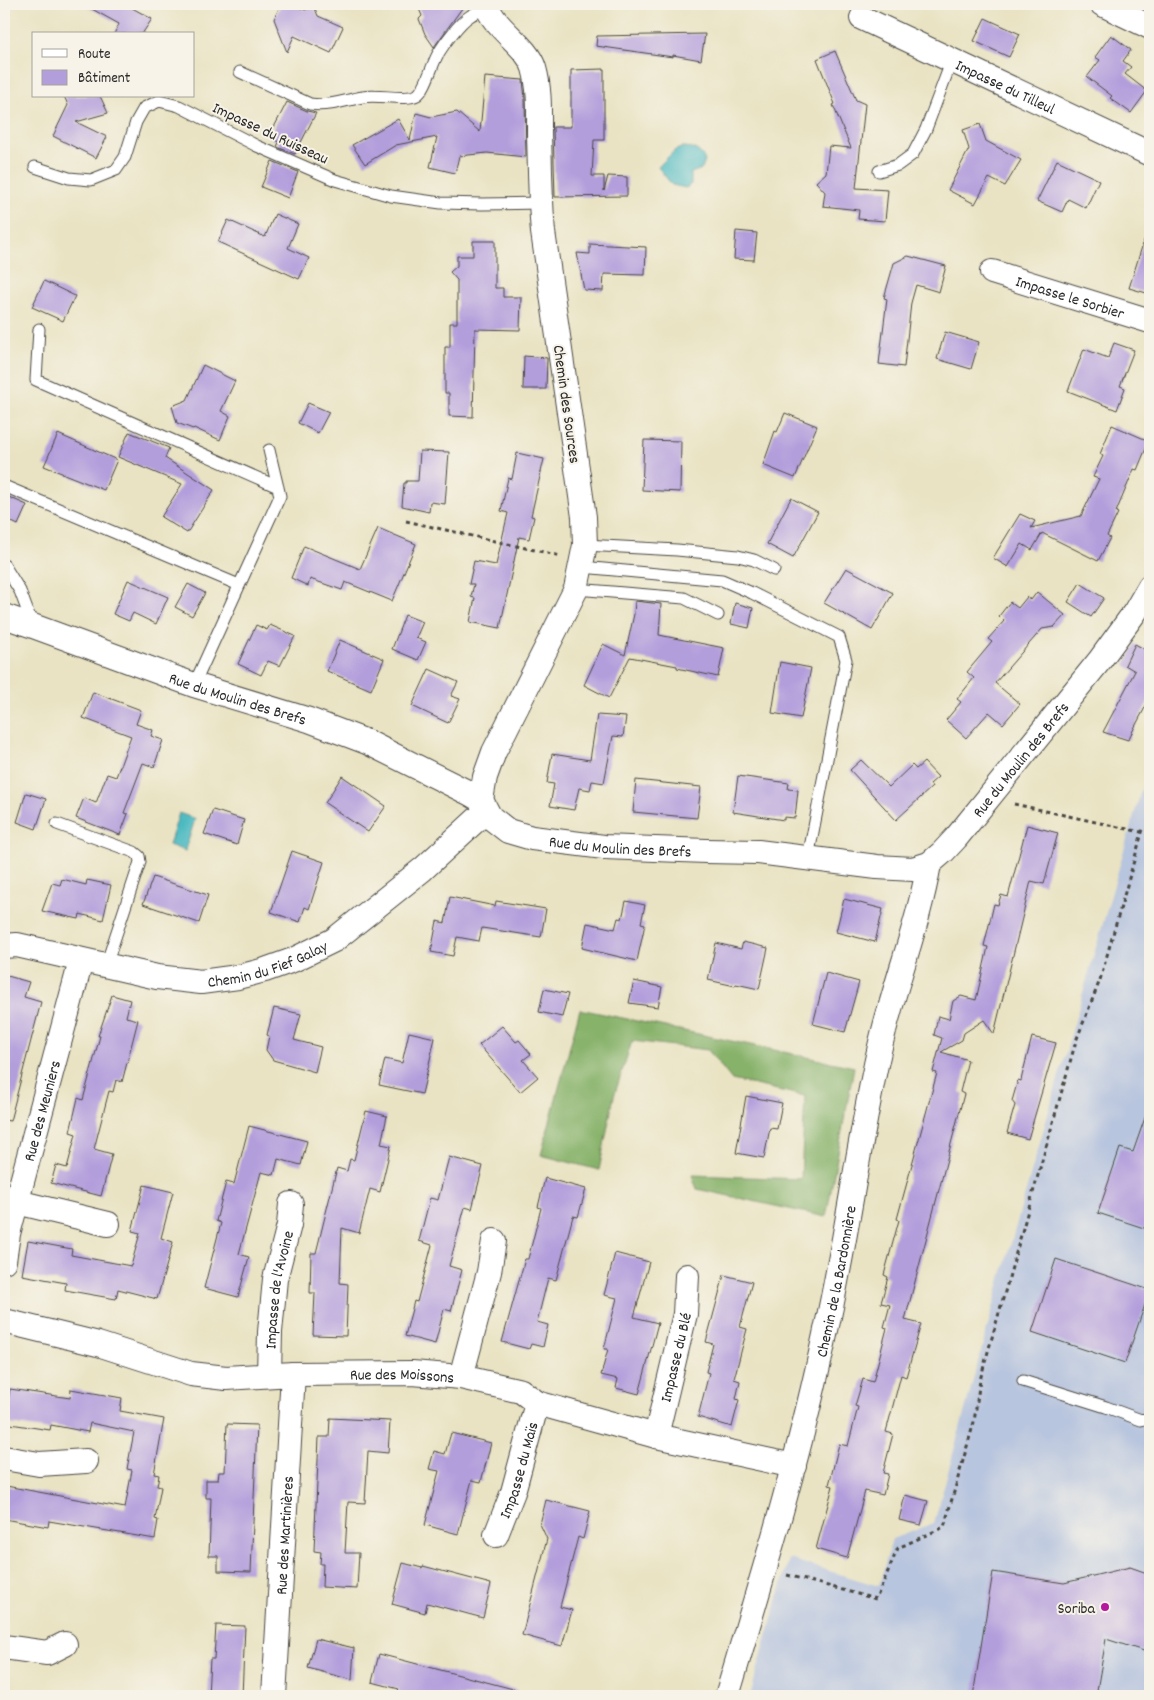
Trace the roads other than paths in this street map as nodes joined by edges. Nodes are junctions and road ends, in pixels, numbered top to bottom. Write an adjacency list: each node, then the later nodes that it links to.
1 (1102, 4): 4 (street)
2 (487, 6): 6 (lane); 10 (street, Chemin des Sources)
3 (862, 18): 5 (street, Impasse du Tilleul)
4 (1150, 27)
5 (952, 60): 7 (street, Impasse du Tilleul); 9 (lane)
6 (240, 72)
7 (1150, 154)
8 (35, 167): 10 (lane, Impasse du Ruisseau)
9 (879, 171)
10 (540, 202): 17 (street, Chemin des Sources)
11 (992, 272): 12 (street, Impasse le Sorbier)
12 (1150, 321)
13 (39, 329): 16 (lane)
14 (269, 450): 16 (lane)
15 (4, 486): 20 (lane)
16 (278, 487): 20 (lane)
17 (583, 558): 19 (lane); 22 (street, Chemin des Sources); 30 (lane)
18 (4, 565): 25 (lane)
19 (774, 570)
20 (239, 585): 27 (lane)
21 (1150, 586): 31 (street, Rue du Moulin des Brefs)
22 (576, 589): 23 (lane); 28 (street, Chemin des Sources)
23 (718, 615)
24 (4, 616): 25 (street, Rue du Moulin des Brefs)
25 (33, 626): 26 (lane); 27 (street, Rue du Moulin des Brefs)
26 (4, 627)
27 (194, 685): 28 (street, Rue du Moulin des Brefs)
28 (483, 805): 30 (street, Rue du Moulin des Brefs); 34 (street, Chemin du Fief Galay)
29 (57, 824): 34 (lane)
30 (808, 858): 31 (street, Rue du Moulin des Brefs)
31 (929, 864): 51 (street, Chemin de la Bardonnière)
32 (4, 946): 33 (street, Chemin du Fief Galay)
33 (81, 961): 34 (street, Chemin du Fief Galay); 35 (street, Rue des Meuniers)
34 (106, 966)
35 (17, 1202): 37 (street); 39 (street, Rue des Meuniers)
36 (291, 1204): 43 (street, Impasse de l'Avoine)
37 (108, 1224)
38 (494, 1241): 44 (street)
39 (4, 1260)
40 (687, 1276): 48 (street, Impasse du Blé)
41 (4, 1320): 43 (street, Rue des Moissons)
42 (293, 1374): 43 (street, Rue des Moissons); 44 (street, Rue des Moissons); 55 (street, Rue des Martinières)
43 (269, 1375)
44 (461, 1377): 46 (street, Rue des Moissons)
45 (1023, 1381): 47 (lane)
46 (537, 1403): 48 (street, Rue des Moissons); 52 (street, Impasse du Maïs)
47 (1150, 1418)
48 (656, 1436): 51 (street, Rue des Moissons)
49 (4, 1458): 50 (street)
50 (86, 1461)
51 (794, 1466): 56 (street, Chemin de la Bardonnière)
52 (496, 1535)
53 (64, 1644): 54 (street)
54 (4, 1647)
55 (274, 1696)
56 (728, 1696)

